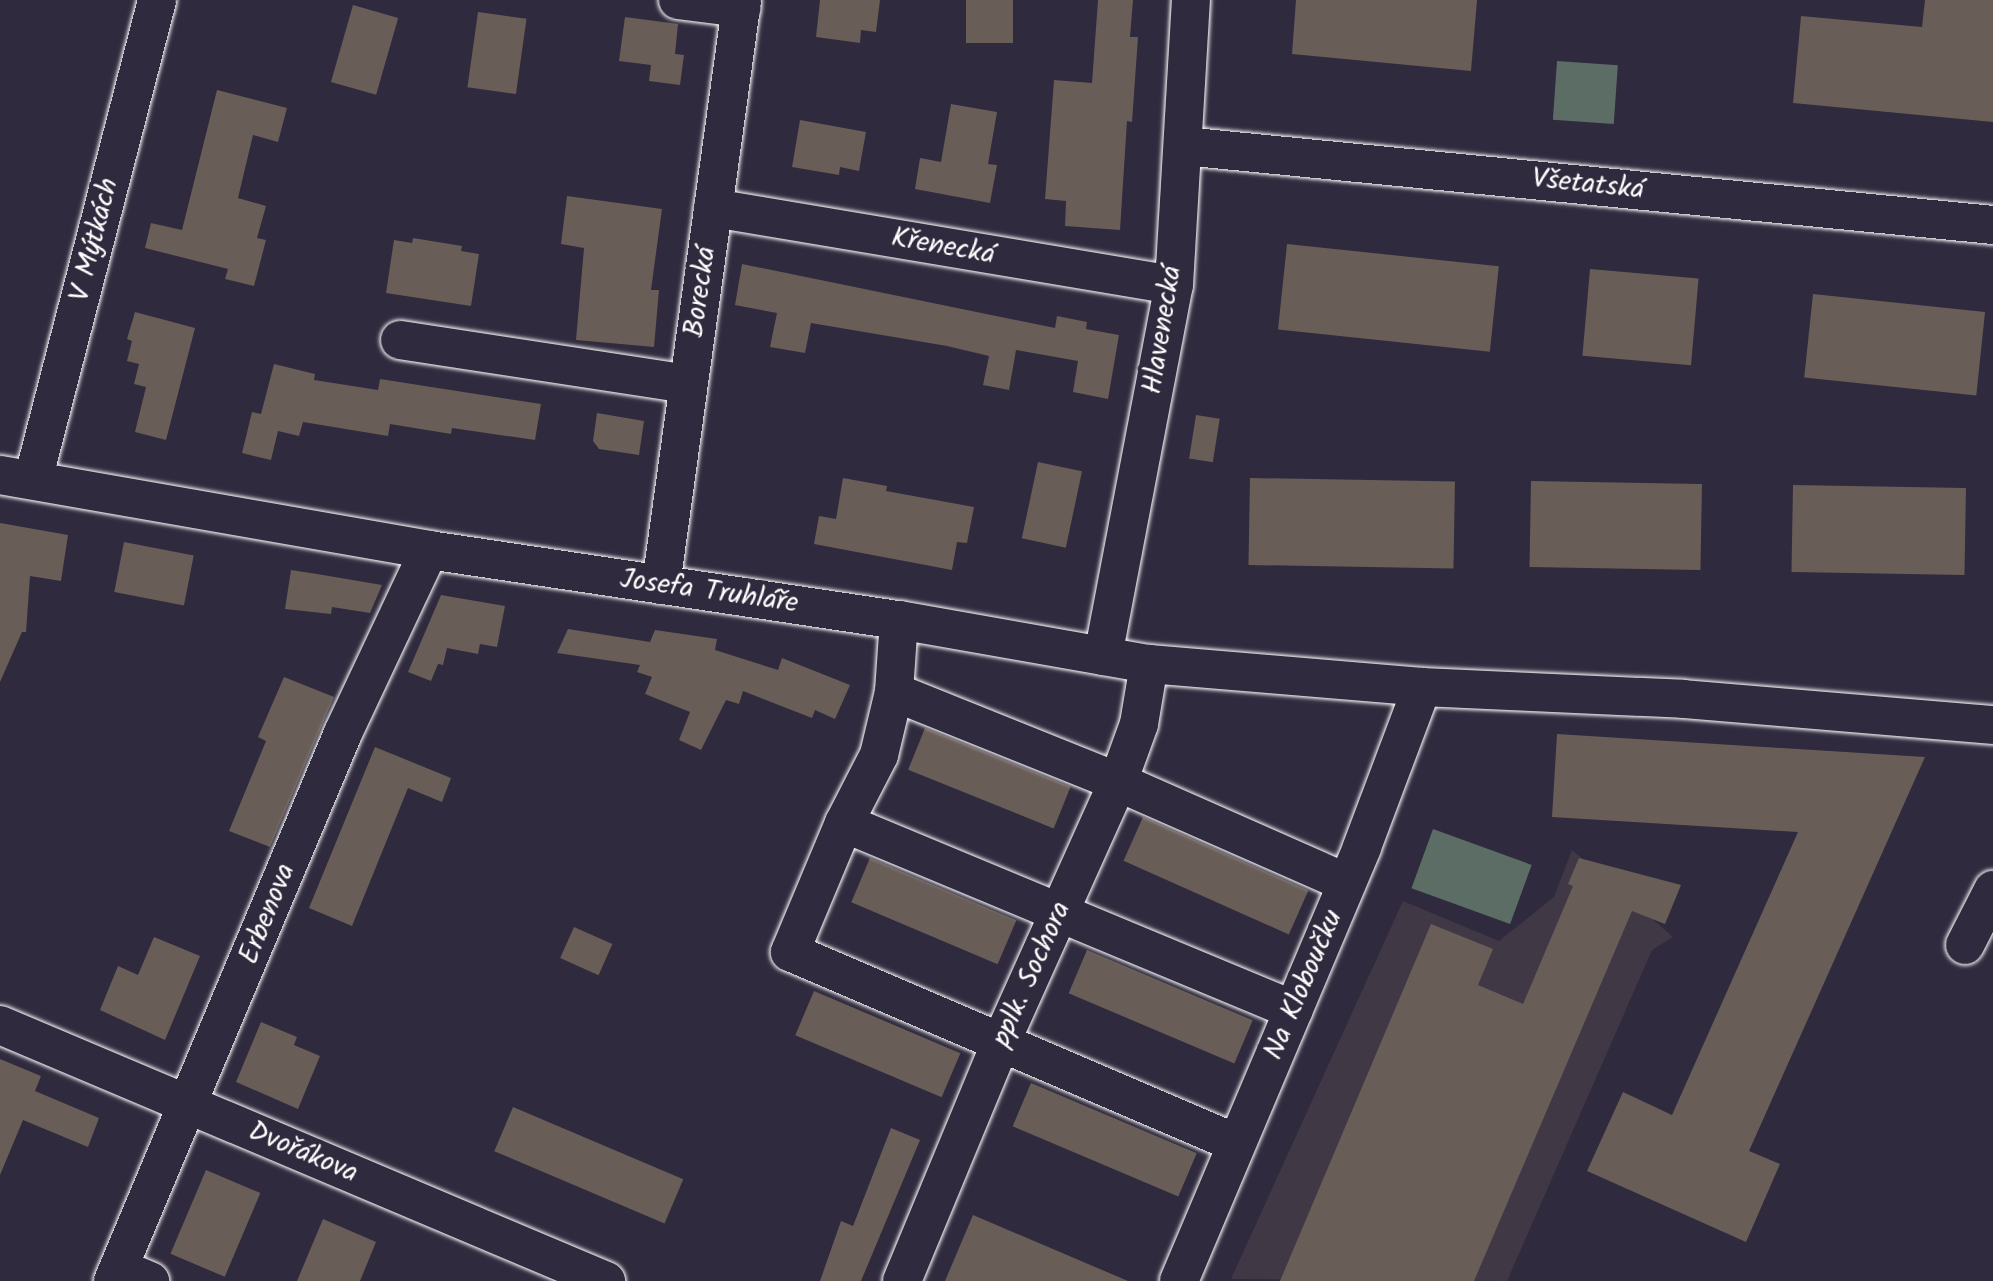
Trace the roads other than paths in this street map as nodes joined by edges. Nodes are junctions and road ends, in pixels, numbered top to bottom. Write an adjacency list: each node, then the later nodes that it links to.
1 (157, 0): 11 (street, V Mýtkách)
2 (678, 0): 4 (street)
3 (1191, 0): 5 (street, Hlavenecká)
4 (742, 4): 6 (street, Borecká)
5 (1183, 146): 7 (street, Všetatská); 8 (street, Hlavenecká)
6 (713, 208): 8 (street, Křenecká); 10 (street, Borecká)
7 (1993, 225)
8 (1174, 285): 15 (street, Hlavenecká)
9 (400, 340): 10 (street)
10 (688, 384): 13 (street, Borecká)
11 (16, 478): 12 (street, Josefa Truhláře)
12 (429, 550): 13 (street, Josefa Truhláře); 29 (street, Erbenova)
13 (661, 585): 14 (street, Josefa Truhláře)
14 (899, 620): 15 (street, Josefa Truhláře); 18 (street)
15 (1103, 656): 16 (street, Josefa Truhláře)
16 (1149, 664): 17 (street, Josefa Truhláře); 20 (street, pplk. Sochora)
17 (1422, 687): 19 (street, Josefa Truhláře); 22 (street, Na Kloboučku)
18 (894, 692): 20 (street); 21 (street)
19 (1993, 725)
20 (1118, 782): 22 (street); 24 (street, pplk. Sochora)
21 (844, 823): 24 (street); 28 (street)
22 (1347, 883): 26 (street, Na Kloboučku)
23 (1993, 890): 25 (street)
24 (1061, 913): 26 (street); 28 (street, pplk. Sochora)
25 (1965, 945)
26 (1294, 1010): 30 (street, Na Kloboučku)
27 (0, 1025): 29 (street, Dvořákova)
28 (1001, 1042): 30 (street); 33 (street, pplk. Sochora)
29 (189, 1105): 31 (street, Erbenova); 32 (street, Dvořákova)
30 (1237, 1144): 34 (street, Na Kloboučku)
31 (128, 1277)
32 (606, 1281)
33 (902, 1281)
34 (1179, 1281)

